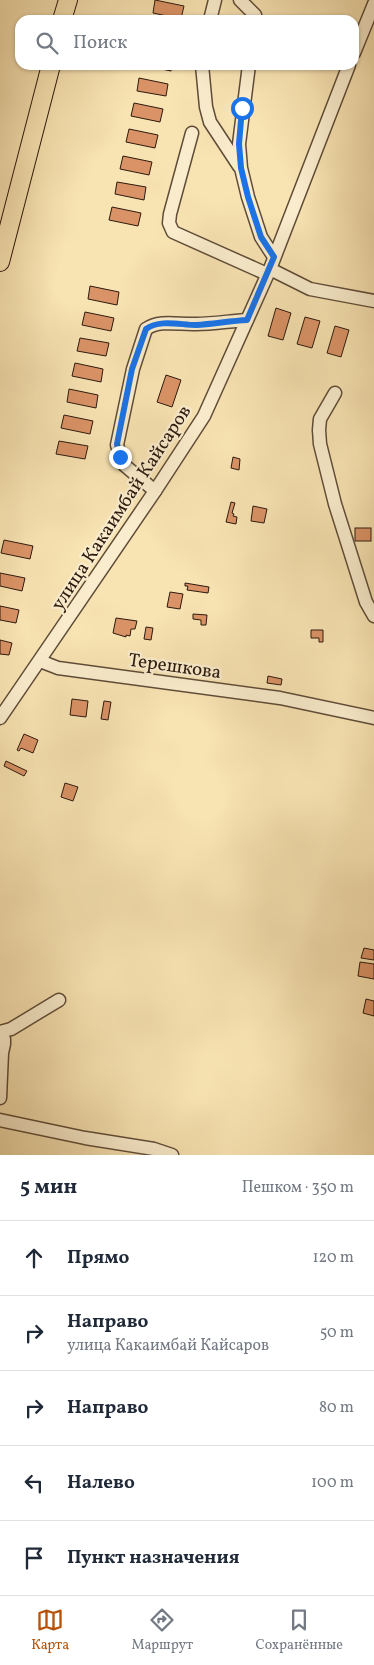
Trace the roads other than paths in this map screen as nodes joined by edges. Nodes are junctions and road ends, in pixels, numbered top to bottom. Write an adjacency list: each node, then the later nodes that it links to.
1 (68, 0): 5 (highway)
2 (215, 0): 6 (street)
3 (240, 0): 7 (street)
4 (374, 4): 8 (street)
5 (64, 15)
6 (211, 15)
7 (255, 15)
8 (359, 41)
9 (50, 70): 15 (highway)
10 (202, 70): 14 (street)
11 (248, 70): 14 (street)
12 (347, 70): 16 (street, улица Какаимбай Кайсаров)
13 (192, 132): 16 (street)
14 (241, 168): 16 (street)
15 (0, 262)
16 (270, 267): 17 (street); 18 (street, улица Какаимбай Кайсаров)
17 (374, 301)
18 (247, 320): 20 (street, улица Какаимбай Кайсаров); 20 (street)
19 (335, 393): 21 (street)
20 (155, 491): 22 (street, улица Какаимбай Кайсаров)
21 (374, 616)
22 (40, 661): 23 (street); 24 (street, Терешкова)
23 (0, 718)
24 (374, 718)
25 (59, 1000): 26 (street)
26 (0, 1032): 27 (street)
27 (0, 1098)
28 (0, 1120): 29 (street)
29 (172, 1155)

